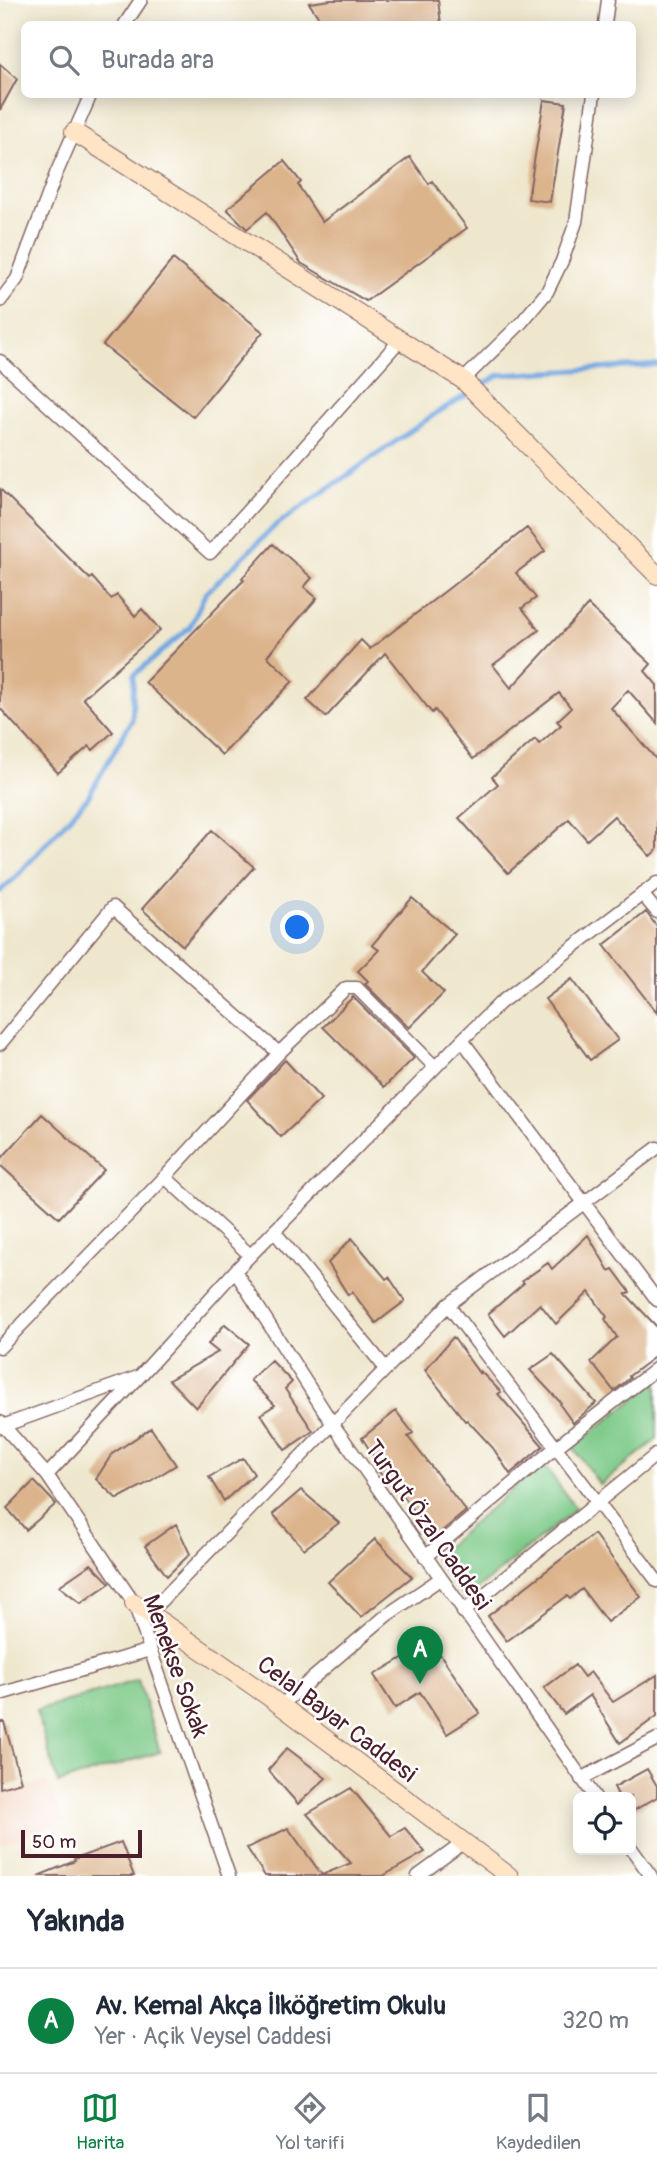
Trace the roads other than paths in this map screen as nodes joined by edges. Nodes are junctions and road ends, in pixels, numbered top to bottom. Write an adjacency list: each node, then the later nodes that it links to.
1 (141, 0): 3 (street)
2 (608, 0): 4 (street)
3 (127, 21)
4 (604, 21)
5 (89, 98): 7 (street)
6 (593, 98): 11 (street)
7 (75, 132): 8 (street); 9 (street)
8 (0, 301)
9 (401, 339): 10 (street); 11 (street)
10 (0, 361)
11 (463, 380): 12 (street)
12 (657, 575)
13 (657, 883): 14 (street)
14 (642, 894): 15 (street); 16 (street)
15 (657, 912)
16 (462, 1040): 19 (street); 22 (street)
17 (0, 1044): 18 (street)
18 (279, 1053): 19 (street); 21 (street)
19 (435, 1067): 23 (street)
20 (657, 1148): 22 (street)
21 (165, 1177): 24 (street); 28 (street)
22 (585, 1201): 26 (street); 27 (street)
23 (274, 1231): 24 (street); 30 (street)
24 (250, 1255): 25 (street)
25 (234, 1271): 31 (street); 32 (street, Turgut Özal Caddesi)
26 (657, 1300)
27 (448, 1305): 30 (street); 34 (street)
28 (0, 1347)
29 (657, 1368): 34 (street)
30 (386, 1369): 32 (street)
31 (140, 1376): 33 (street); 36 (street)
32 (332, 1423): 38 (street, Turgut Özal Caddesi); 41 (street)
33 (1, 1425): 36 (street, Menekse Sokak)
34 (555, 1448): 37 (street); 38 (street)
35 (657, 1454): 37 (street)
36 (47, 1475): 41 (street, Menekse Sokak)
37 (596, 1502): 40 (street); 42 (street)
38 (425, 1558): 39 (street, Turgut Özal Caddesi)
39 (440, 1579): 42 (street, Turgut Özal Caddesi); 45 (street)
40 (657, 1581)
41 (142, 1608): 43 (street, Menekse Sokak); 45 (street, Celal Bayar Caddesi)
42 (463, 1612): 47 (street, Turgut Özal Caddesi)
43 (150, 1650): 44 (street); 51 (street, Menekse Sokak)
44 (0, 1693)
45 (280, 1706): 49 (street, Celal Bayar Caddesi)
46 (657, 1739): 47 (street)
47 (582, 1779): 48 (street, Turgut Özal Caddesi)
48 (591, 1792)
49 (463, 1843): 52 (street); 53 (street, Celal Bayar Caddesi)
50 (636, 1855): 54 (street)
51 (229, 1876)
52 (418, 1876)
53 (509, 1876)
54 (651, 1876)

